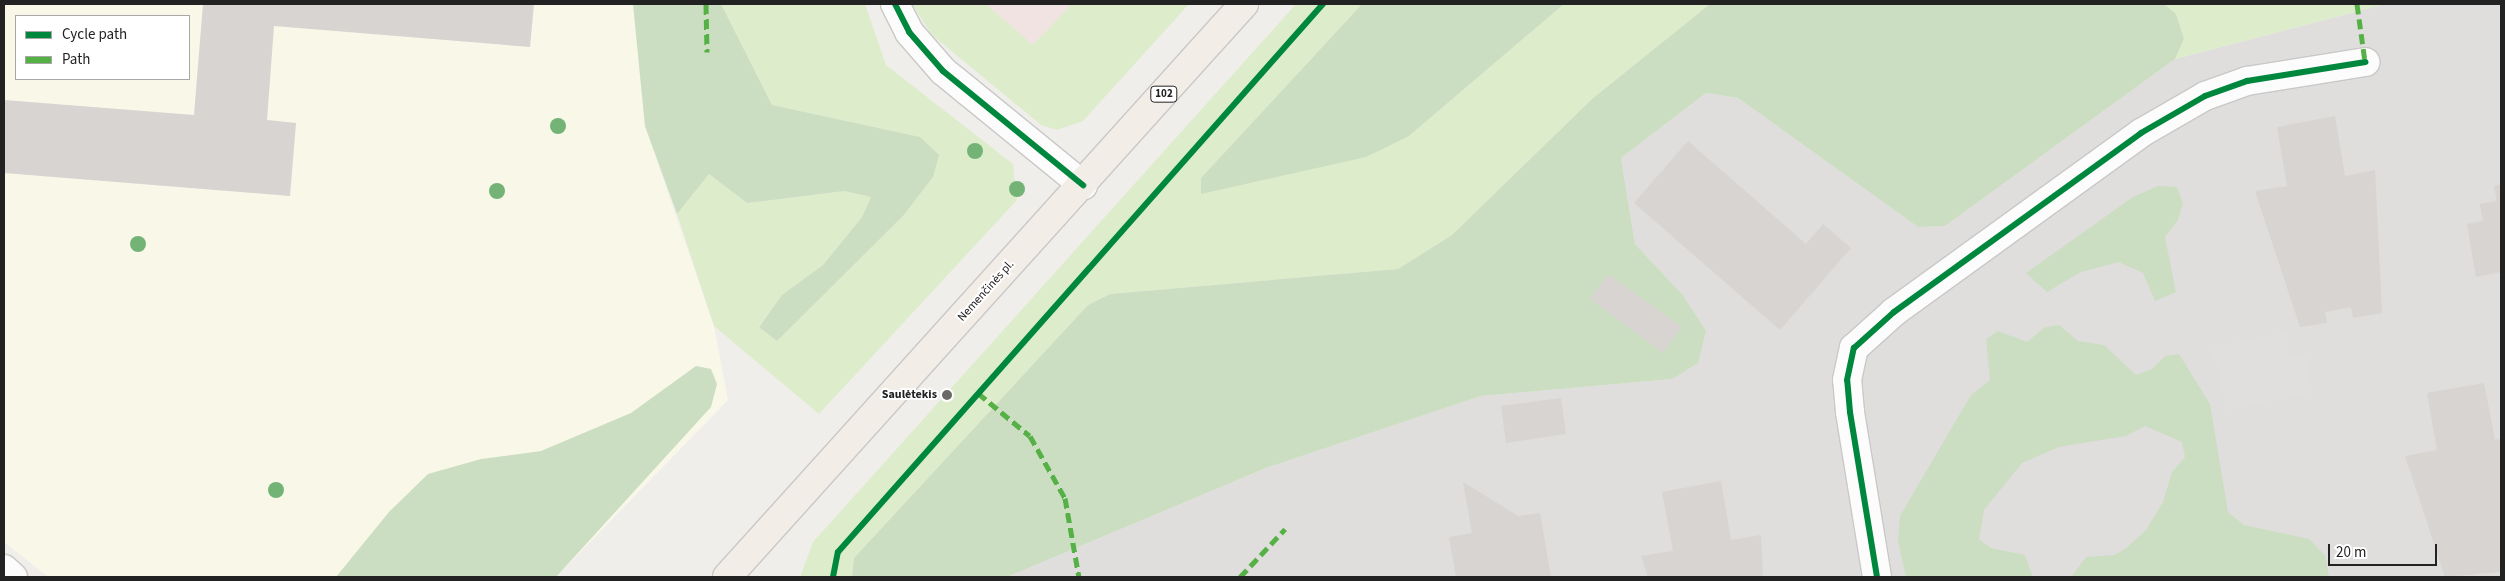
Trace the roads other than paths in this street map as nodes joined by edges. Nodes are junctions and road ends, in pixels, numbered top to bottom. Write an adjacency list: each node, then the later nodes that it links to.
1 (895, 4): 4 (street)
2 (1244, 4): 4 (main road, Nemenčinės pl. / 102)
3 (2365, 62): 8 (street)
4 (1083, 185): 7 (main road, Nemenčinės pl. / 102)
5 (4, 569): 6 (street)
6 (13, 577)
7 (727, 577)
8 (1877, 577)

